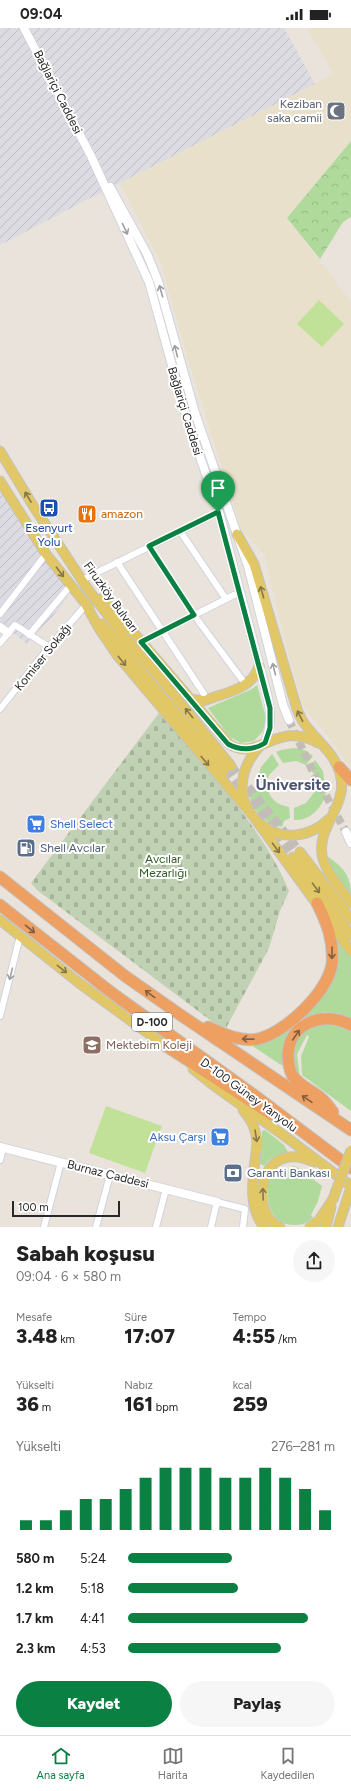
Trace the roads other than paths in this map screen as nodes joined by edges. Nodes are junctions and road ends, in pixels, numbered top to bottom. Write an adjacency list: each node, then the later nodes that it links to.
1 (24, 28): 2 (main road, Bağlariçi Caddesi)
2 (91, 156): 3 (main road, Bağlariçi Caddesi, one-way to 2); 4 (main road, Bağlariçi Caddesi, one-way to 4)
3 (171, 329): 4 (main road); 9 (main road, Bağlariçi Caddesi, one-way to 3)
4 (162, 331): 7 (main road, Bağlariçi Caddesi)
5 (0, 451): 13 (main road, Firuzköy Bulvarı, one-way to 5)
6 (0, 481): 11 (main road, Firuzköy Bulvarı)
7 (218, 512): 8 (street); 15 (main road, Bağlariçi Caddesi)
8 (180, 531): 10 (street); 16 (street)
9 (237, 534): 32 (main road, Bağlariçi Caddesi, one-way to 9); 34 (main road, one-way to 9)
10 (149, 546): 12 (street); 19 (street)
11 (46, 554): 14 (main road, Firuzköy Bulvarı, one-way to 14); 18 (street)
12 (117, 562): 13 (street); 21 (street)
13 (85, 584): 17 (main road, Firuzköy Bulvarı, one-way to 13); 24 (main road)
14 (70, 586): 17 (main road, Firuzköy Bulvarı); 23 (street)
15 (240, 592): 16 (street); 27 (main road, Bağlariçi Caddesi)
16 (226, 600): 19 (street)
17 (86, 605): 26 (street, Komiser Sokağı); 37 (main road, one-way to 37)
18 (0, 614)
19 (194, 615): 21 (street); 28 (street)
20 (0, 627): 22 (main road)
21 (163, 631): 24 (street); 29 (street)
22 (8, 632): 23 (street); 25 (street)
23 (29, 635): 26 (street)
24 (141, 642): 30 (main road)
25 (0, 643)
26 (49, 647): 31 (street, Komiser Sokağı)
27 (259, 666): 28 (main road); 33 (main road, Bağlariçi Caddesi)
28 (246, 685): 30 (main road)
29 (204, 694)
30 (191, 699): 33 (main road)
31 (0, 709)
32 (289, 720)
33 (263, 744): 34 (main road); 37 (main road)
34 (324, 747): 35 (main road)
35 (339, 767): 36 (highway); 38 (main road)
36 (351, 780)
37 (253, 816): 38 (main road); 42 (main road, one-way to 42)
38 (330, 818): 43 (main road)
39 (346, 832): 40 (main road)
40 (351, 843)
41 (0, 877): 51 (highway, D-100, one-way to 41)
42 (317, 903): 49 (main road); 51 (highway, one-way to 51)
43 (351, 903)
44 (0, 905): 57 (highway, D-100, one-way to 57)
45 (351, 919): 47 (main road, one-way to 47)
46 (0, 920): 48 (main road, D-100 Güney Yanyolu)
47 (351, 935)
48 (20, 936): 50 (street, one-way to 50); 53 (main road, D-100 Güney Yanyolu, one-way to 53)
49 (351, 950)
50 (0, 1016)
51 (182, 1016): 55 (highway, D-100, one-way to 51)
52 (351, 1026): 55 (highway, one-way to 52)
53 (166, 1046): 54 (main road, D-100 Güney Yanyolu); 57 (highway)
54 (238, 1102): 63 (main road, D-100 Güney Yanyolu); 69 (main road, one-way to 69)
55 (339, 1121): 56 (highway, D-100)
56 (351, 1130)
57 (307, 1135): 62 (highway, D-100)
58 (2, 1147): 60 (street); 61 (main road, Burnaz Caddesi)
59 (351, 1150): 67 (main road, bridge)
60 (0, 1160)
61 (61, 1162): 64 (main road, Burnaz Caddesi); 70 (street)
62 (351, 1168)
63 (330, 1170): 65 (main road, D-100 Güney Yanyolu); 75 (main road, one-way to 63)
64 (110, 1175): 66 (main road, Burnaz Caddesi); 71 (street)
65 (351, 1186): 78 (main road)
66 (166, 1189): 68 (main road, Burnaz Caddesi); 72 (street)
67 (333, 1200): 76 (main road); 77 (main road)
68 (217, 1202): 73 (street); 74 (street)
69 (260, 1225)
70 (44, 1227)
71 (96, 1227)
72 (156, 1227)
73 (211, 1227)
74 (243, 1227)
75 (280, 1227)
76 (310, 1227)
77 (326, 1227)
78 (338, 1227)

